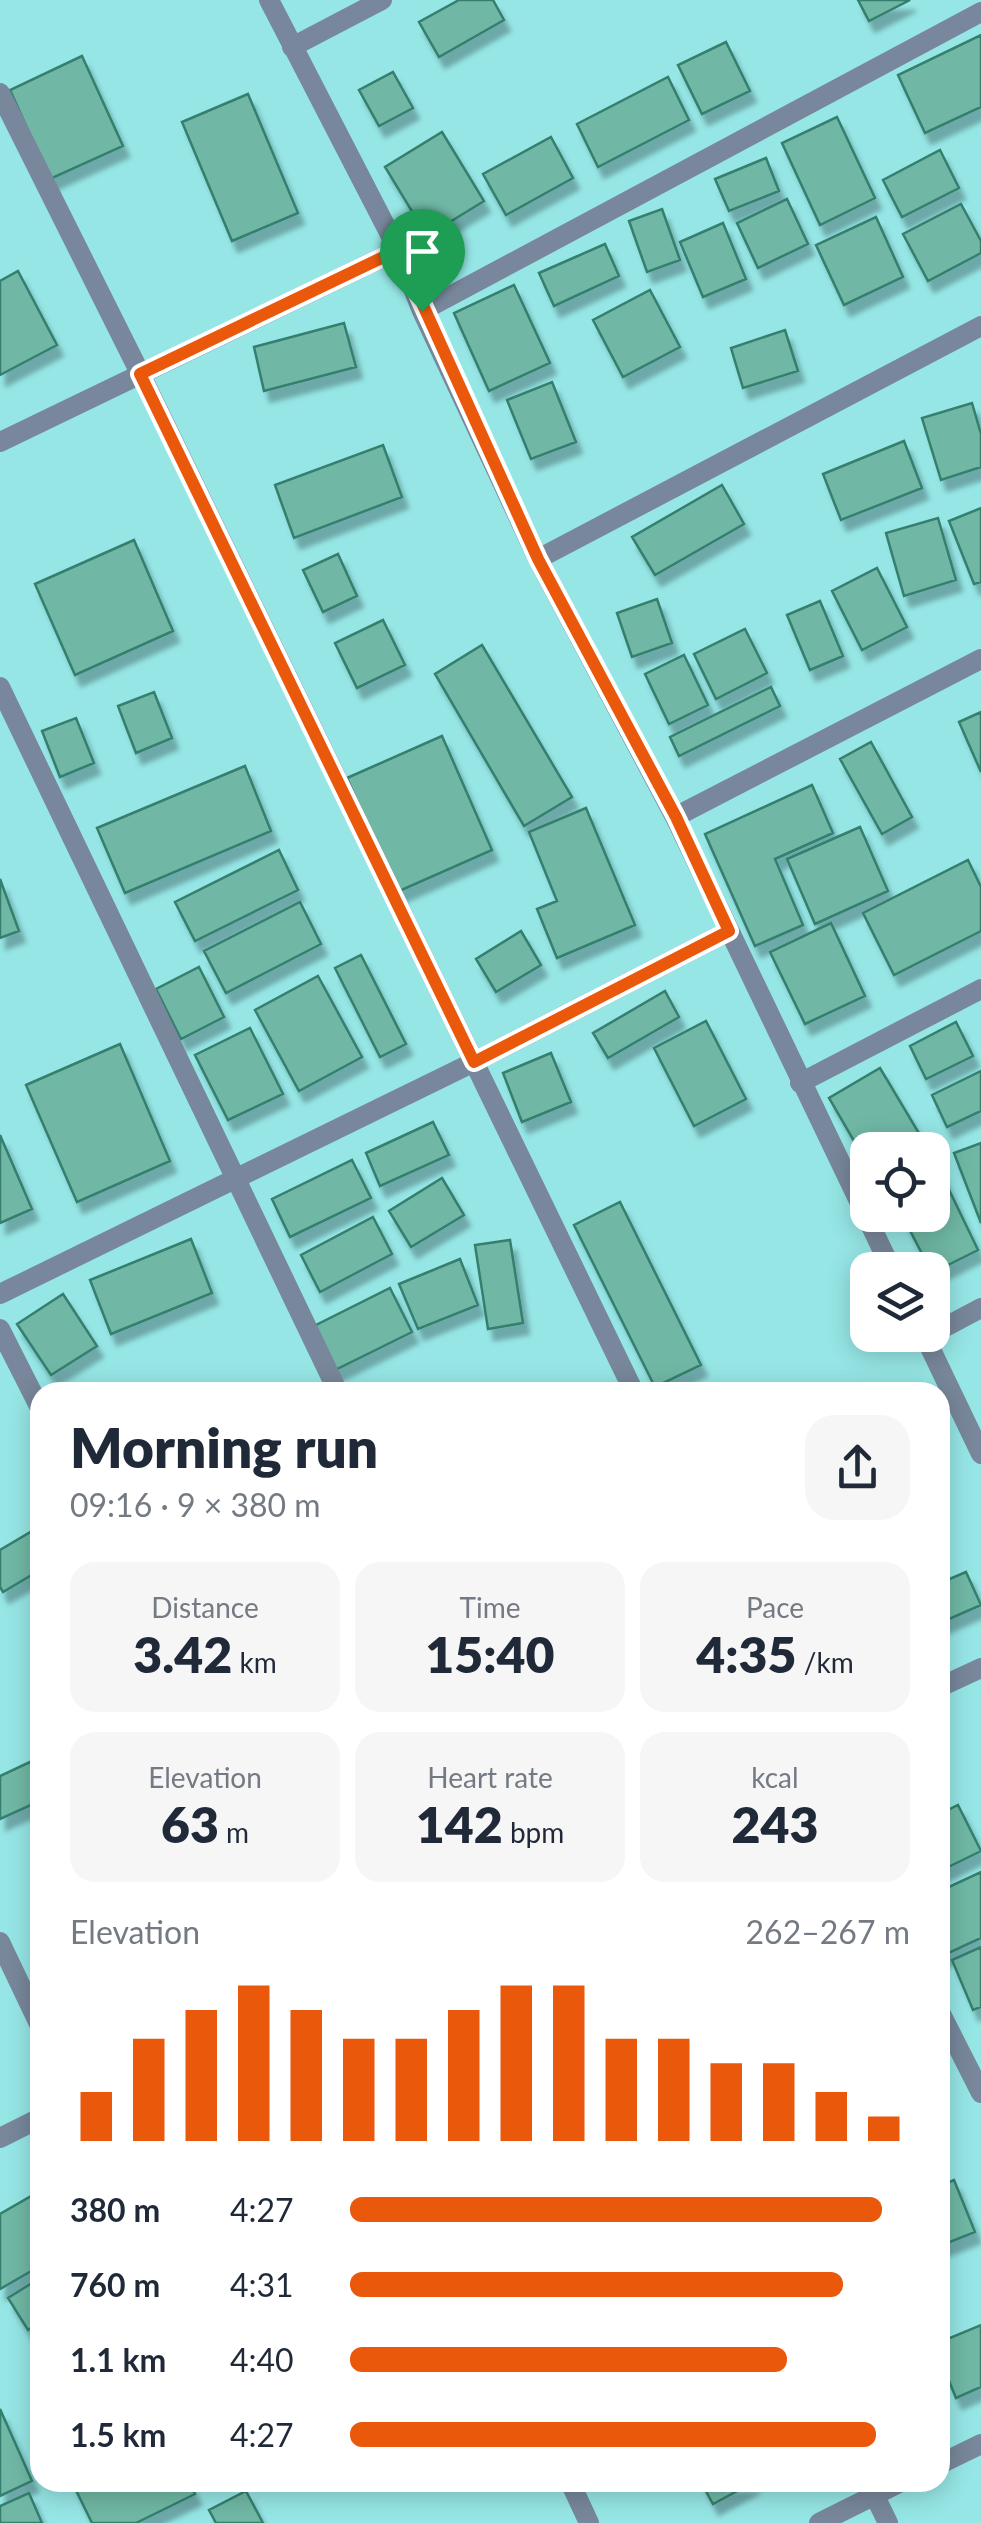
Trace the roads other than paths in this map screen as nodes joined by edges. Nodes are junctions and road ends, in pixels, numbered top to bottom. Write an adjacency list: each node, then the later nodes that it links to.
1 (269, 0): 4 (street)
2 (382, 0): 4 (street)
3 (981, 12): 7 (street)
4 (292, 47): 6 (street)
5 (0, 92): 9 (street)
6 (398, 250): 7 (street); 9 (street)
7 (422, 311): 11 (street)
8 (981, 326): 11 (street)
9 (140, 374): 10 (street); 17 (street)
10 (0, 442)
11 (538, 559): 14 (street)
12 (981, 659): 14 (street)
13 (0, 687): 19 (street)
14 (676, 817): 15 (street)
15 (729, 931): 17 (street); 18 (street)
16 (981, 989): 18 (street)
17 (474, 1062): 19 (street); 27 (street)
18 (800, 1083): 20 (street)
19 (236, 1179): 21 (street); 26 (street)
20 (883, 1252)
21 (0, 1294)
22 (981, 1308): 23 (street)
23 (950, 1324)
24 (0, 1330): 30 (street)
25 (936, 1352): 28 (street)
26 (333, 1382)
27 (629, 1382)
28 (949, 1382)
29 (950, 1384): 31 (street)
30 (30, 1388)
31 (981, 1454)
32 (981, 1668): 33 (street)
33 (950, 1682)
34 (0, 1942): 35 (street)
35 (30, 2005)
36 (950, 2032): 37 (street)
37 (981, 2092)
38 (30, 2123): 39 (street)
39 (0, 2138)
40 (981, 2444): 41 (street)
41 (950, 2459)
42 (575, 2492): 45 (street)
43 (866, 2492): 46 (street)
44 (872, 2492): 47 (street)
45 (589, 2523)
46 (819, 2523)
47 (888, 2523)

